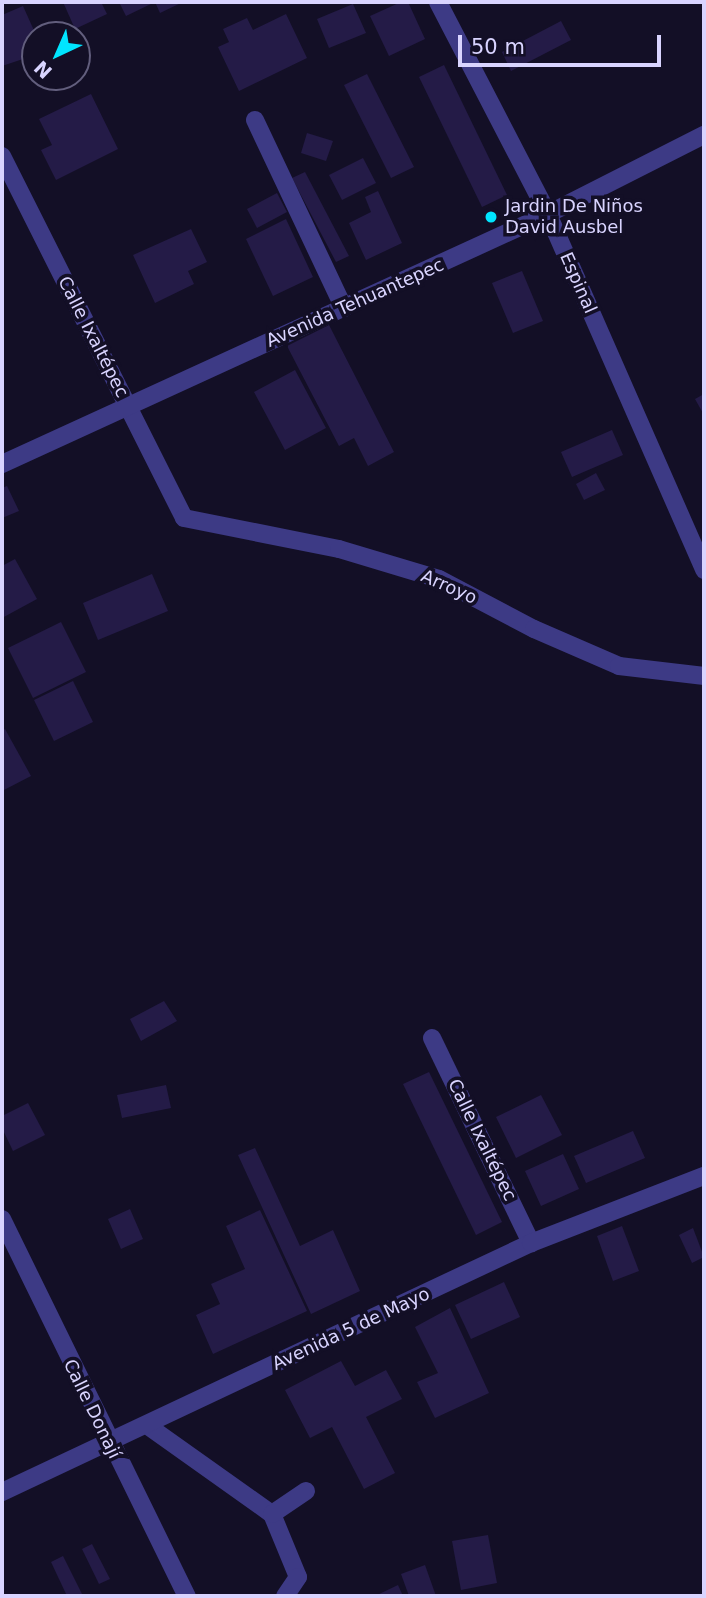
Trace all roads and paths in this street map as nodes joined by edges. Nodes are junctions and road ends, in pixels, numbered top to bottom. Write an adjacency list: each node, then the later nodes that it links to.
1 (438, 2): 5 (street, Espinal)
2 (255, 120): 6 (street)
3 (704, 135): 5 (street, Avenida Tehuantepec)
4 (2, 156): 7 (street, Calle Ixaltépec)
5 (548, 214): 6 (street, Avenida Tehuantepec); 10 (street, Espinal)
6 (344, 308): 7 (street, Avenida Tehuantepec)
7 (127, 404): 8 (street, Avenida Tehuantepec); 9 (street, Calle Ixaltépec)
8 (2, 464)
9 (184, 518): 11 (street, Arroyo)
10 (704, 570)
11 (704, 676)
12 (432, 1038): 15 (street, Calle Ixaltépec)
13 (704, 1176): 15 (street, Avenida 5 de Mayo)
14 (2, 1219): 17 (street, Calle Donají)
15 (531, 1243): 16 (street, Avenida 5 de Mayo)
16 (148, 1426): 17 (street, Avenida 5 de Mayo); 20 (street)
17 (108, 1444): 19 (street, Avenida 5 de Mayo); 21 (street, Calle Donají)
18 (306, 1491): 20 (street)
19 (2, 1492)
20 (272, 1514): 22 (street)
21 (187, 1596)
22 (285, 1596)

